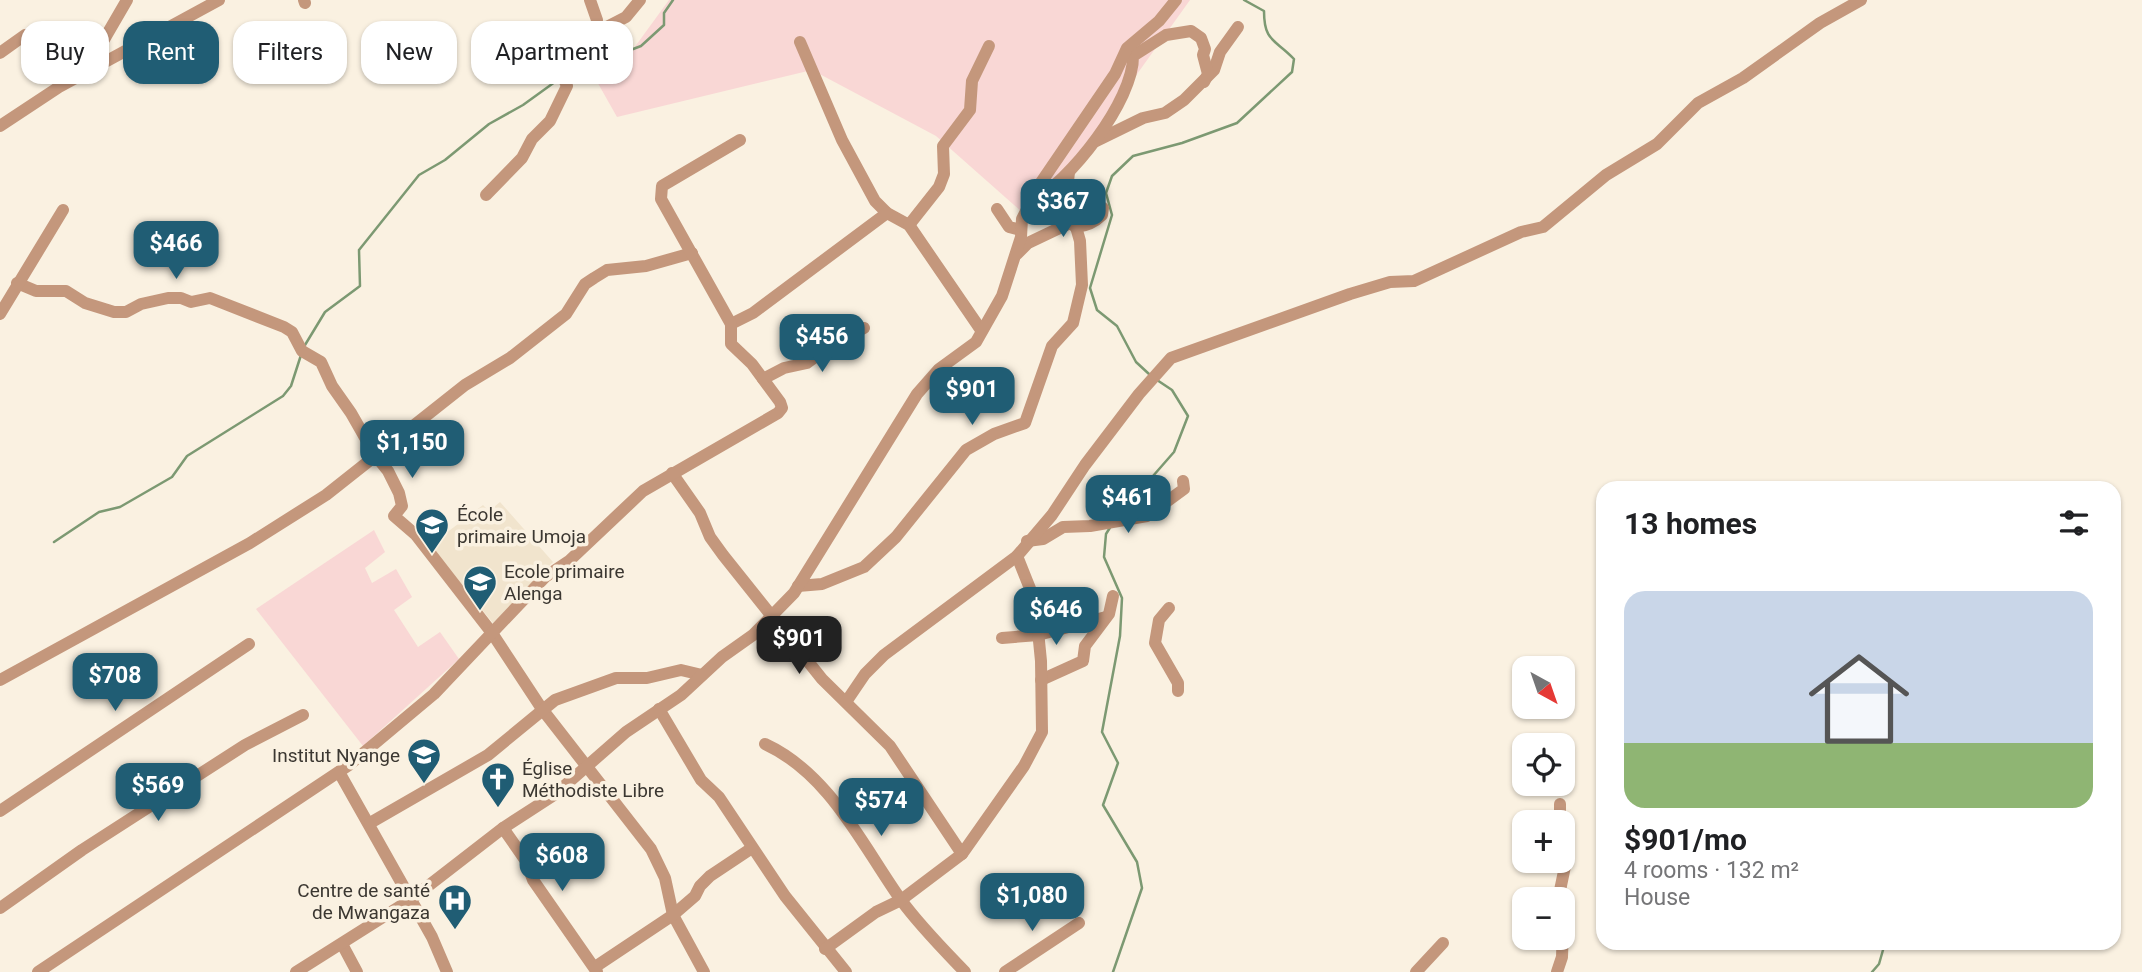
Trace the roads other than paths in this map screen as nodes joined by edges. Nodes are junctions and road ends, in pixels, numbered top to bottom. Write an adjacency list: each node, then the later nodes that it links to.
1 (127, 0): 11 (street)
2 (219, 0): 17 (street)
3 (590, 0): 7 (street)
4 (640, 0): 8 (street)
5 (1176, 0): 9 (street)
6 (1861, 0): 46 (street)
7 (597, 21)
8 (618, 21)
9 (1159, 22): 16 (street); 18 (street)
10 (1238, 27): 19 (street)
11 (109, 32)
12 (21, 37): 15 (street)
13 (800, 42): 31 (street)
14 (989, 46): 32 (street)
15 (0, 53)
16 (1133, 56): 18 (street); 19 (street); 24 (street)
17 (109, 61)
18 (1115, 74): 27 (street)
19 (1203, 82): 24 (street)
20 (69, 84): 22 (street)
21 (566, 84): 26 (street)
22 (0, 126)
23 (740, 140): 35 (street)
24 (1090, 144): 25 (street)
25 (1070, 168): 27 (street); 33 (street)
26 (486, 195)
27 (1030, 202): 34 (street)
28 (1103, 208): 33 (street)
29 (997, 209): 34 (street)
30 (63, 210): 37 (street)
31 (887, 213): 32 (street); 39 (street)
32 (909, 225): 41 (street)
33 (1073, 225): 36 (street); 48 (street)
34 (1021, 230): 36 (street)
35 (692, 253): 39 (street); 43 (street)
36 (1016, 254): 41 (street)
37 (17, 283): 38 (street); 43 (street)
38 (0, 314)
39 (731, 324): 42 (street)
40 (864, 328): 42 (street)
41 (981, 330): 48 (street)
42 (763, 379): 44 (street)
43 (375, 455): 53 (street); 58 (street)
44 (672, 473): 51 (street); 53 (street)
45 (1183, 481): 46 (street)
46 (1027, 541): 47 (street)
47 (1017, 556): 54 (street); 61 (street)
48 (798, 586): 51 (street)
49 (1113, 596): 52 (street)
50 (1170, 608): 60 (street)
51 (774, 616): 57 (street); 61 (street)
52 (1105, 617): 54 (street); 59 (street)
53 (492, 633): 62 (street); 67 (street)
54 (1038, 635): 55 (street); 59 (street)
55 (1002, 638)
56 (249, 645): 70 (street)
57 (702, 675): 62 (street); 63 (street)
58 (0, 680)
59 (1041, 680): 74 (street)
60 (1178, 691)
61 (846, 702): 74 (street)
62 (542, 709): 66 (street); 71 (street)
63 (659, 709): 66 (street); 73 (street)
64 (303, 715): 77 (street)
65 (765, 744): 76 (street)
66 (586, 768): 72 (street); 78 (street)
67 (339, 772): 71 (street); 85 (street)
68 (1560, 804): 69 (street)
69 (1560, 810)
70 (0, 811)
71 (370, 823): 75 (street)
72 (503, 828): 75 (street); 84 (street)
73 (752, 848): 78 (street); 82 (street)
74 (962, 854): 76 (street)
75 (411, 900): 81 (street); 88 (street)
76 (901, 900): 82 (street); 91 (street)
77 (0, 908)
78 (673, 915): 84 (street); 89 (street)
79 (1079, 923): 92 (street)
80 (1443, 943): 93 (street)
81 (342, 944): 86 (street); 87 (street)
82 (825, 949): 90 (street)
83 (1562, 950): 94 (street)
84 (596, 969)
85 (38, 972)
86 (296, 972)
87 (357, 972)
88 (447, 972)
89 (704, 972)
90 (846, 972)
91 (965, 972)
92 (1005, 972)
93 (1416, 972)
94 (1558, 972)

